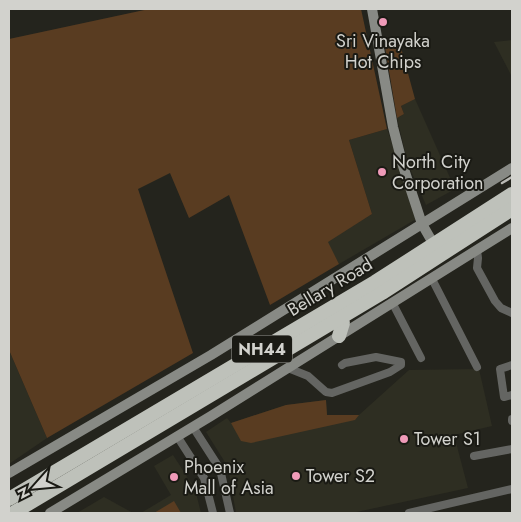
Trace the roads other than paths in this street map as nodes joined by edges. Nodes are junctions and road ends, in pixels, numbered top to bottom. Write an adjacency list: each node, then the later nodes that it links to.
1 (372, 9): 7 (street)
2 (512, 168): 7 (street)
3 (512, 186): 9 (highway, Bellary Road)
4 (512, 194): 29 (highway, Bellary Road / NH44)
5 (512, 209): 30 (highway, Bellary Road / NH44)
6 (512, 216): 11 (highway, Bellary Road)
7 (422, 224): 9 (street); 26 (street)
8 (512, 228): 10 (street)
9 (430, 238): 11 (street); 28 (highway, Bellary Road)
10 (476, 250): 12 (street); 14 (street)
11 (443, 262): 15 (highway, Bellary Road)
12 (432, 279): 13 (street); 19 (street)
13 (393, 304): 15 (street); 16 (street)
14 (512, 312)
15 (341, 330): 20 (street); 31 (highway, Bellary Road)
16 (421, 358)
17 (512, 364): 21 (street)
18 (342, 365): 20 (street)
19 (476, 367)
20 (288, 368): 22 (street)
21 (512, 395)
22 (193, 427): 23 (street); 34 (street)
23 (177, 436): 32 (street); 33 (street)
24 (512, 449): 25 (street)
25 (474, 456)
26 (9, 474)
27 (512, 489): 35 (street)
28 (9, 491)
29 (9, 500)
30 (13, 513)
31 (25, 513)
32 (50, 513)
33 (212, 513)
34 (230, 513)
35 (409, 513)

